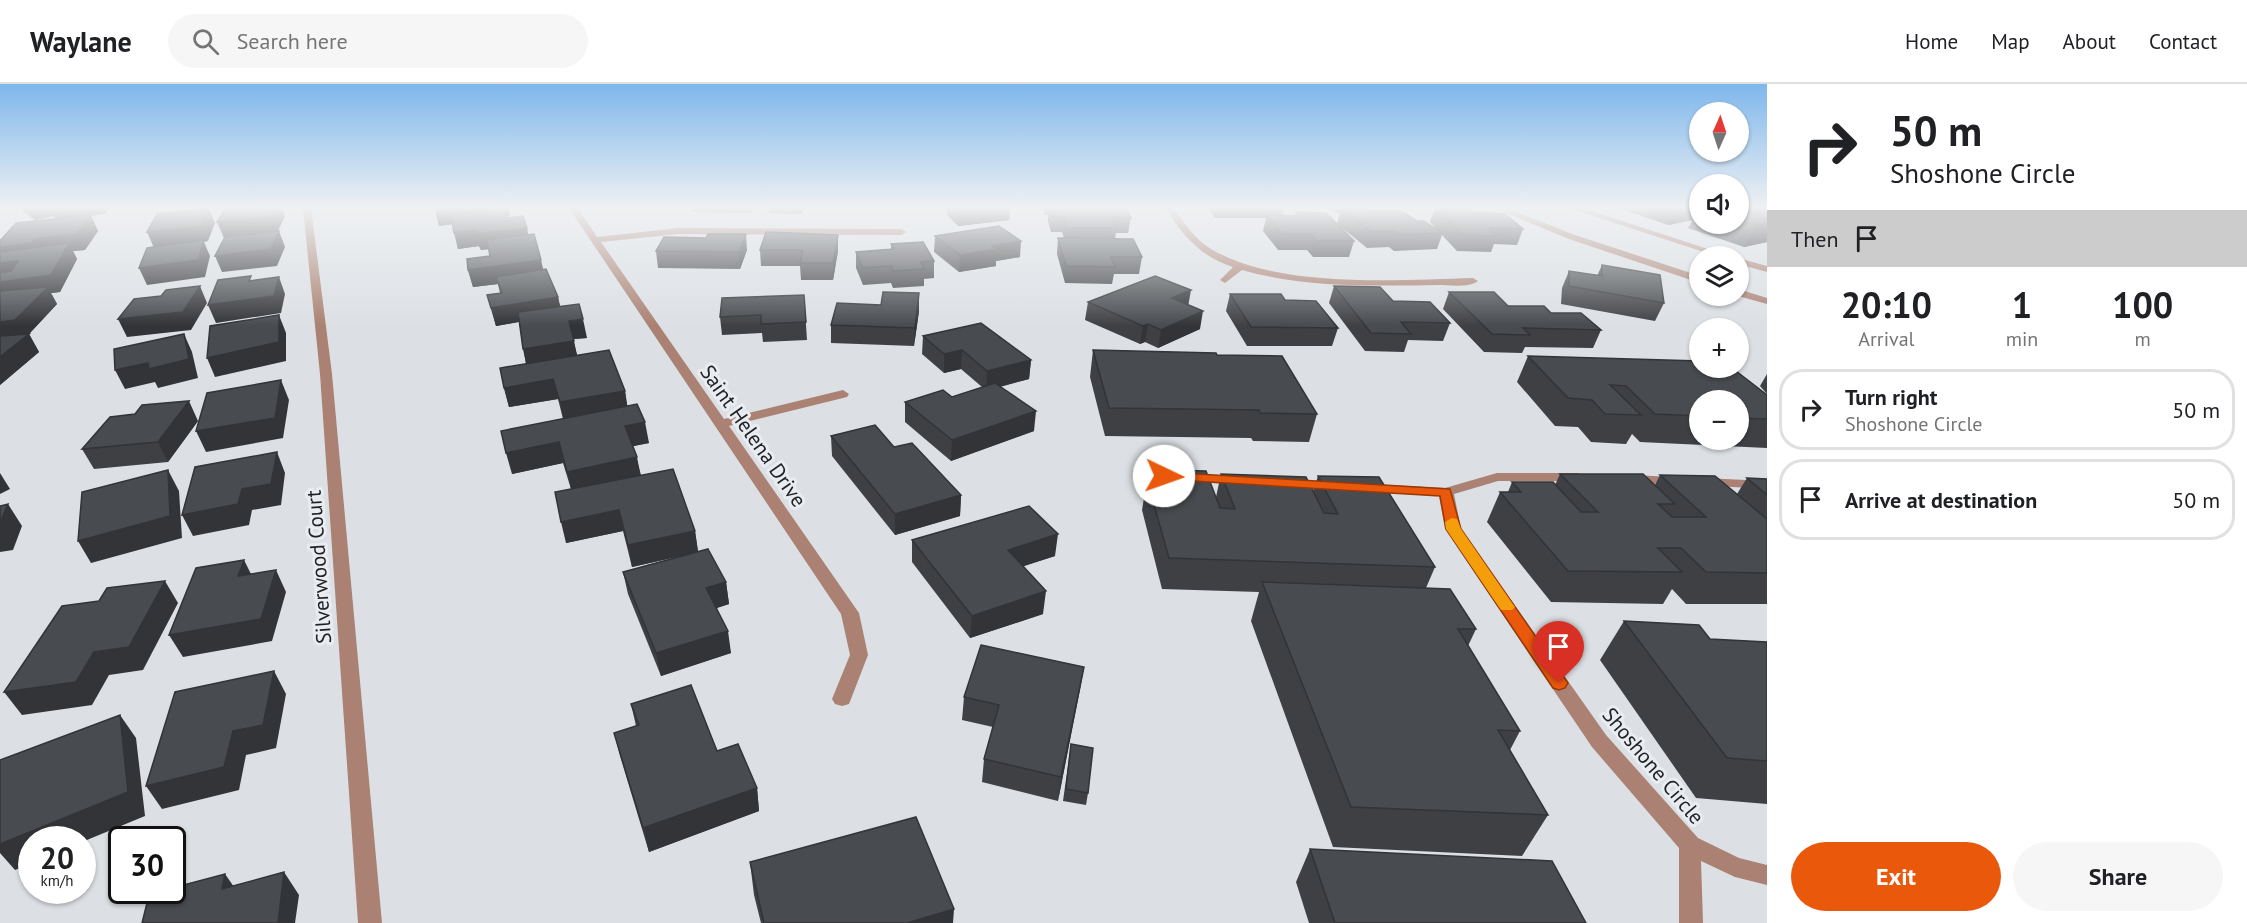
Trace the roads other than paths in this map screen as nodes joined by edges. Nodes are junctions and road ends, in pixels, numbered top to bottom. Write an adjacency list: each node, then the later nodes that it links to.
1 (312, 247): 25 (street, Silverwood Court)
2 (599, 247): 14 (street, Saint Helena Drive)
3 (1202, 247): 6 (street)
4 (1602, 247): 8 (street)
5 (1749, 264): 7 (street)
6 (1240, 266): 9 (street); 10 (street)
7 (1767, 269)
8 (1689, 276)
9 (1224, 280)
10 (1473, 281)
11 (1749, 295): 12 (street)
12 (1767, 301)
13 (843, 394): 14 (street)
14 (719, 424): 22 (street, Saint Helena Drive)
15 (1176, 477): 18 (street)
16 (1593, 477): 21 (street)
17 (1616, 478): 19 (street)
18 (1258, 482)
19 (1767, 485)
20 (1352, 487): 21 (street)
21 (1446, 492): 23 (street, Shoshone Circle)
22 (842, 699)
23 (1690, 845): 24 (street, Shoshone Circle); 26 (street)
24 (1767, 875)
25 (370, 923)
26 (1691, 923)

